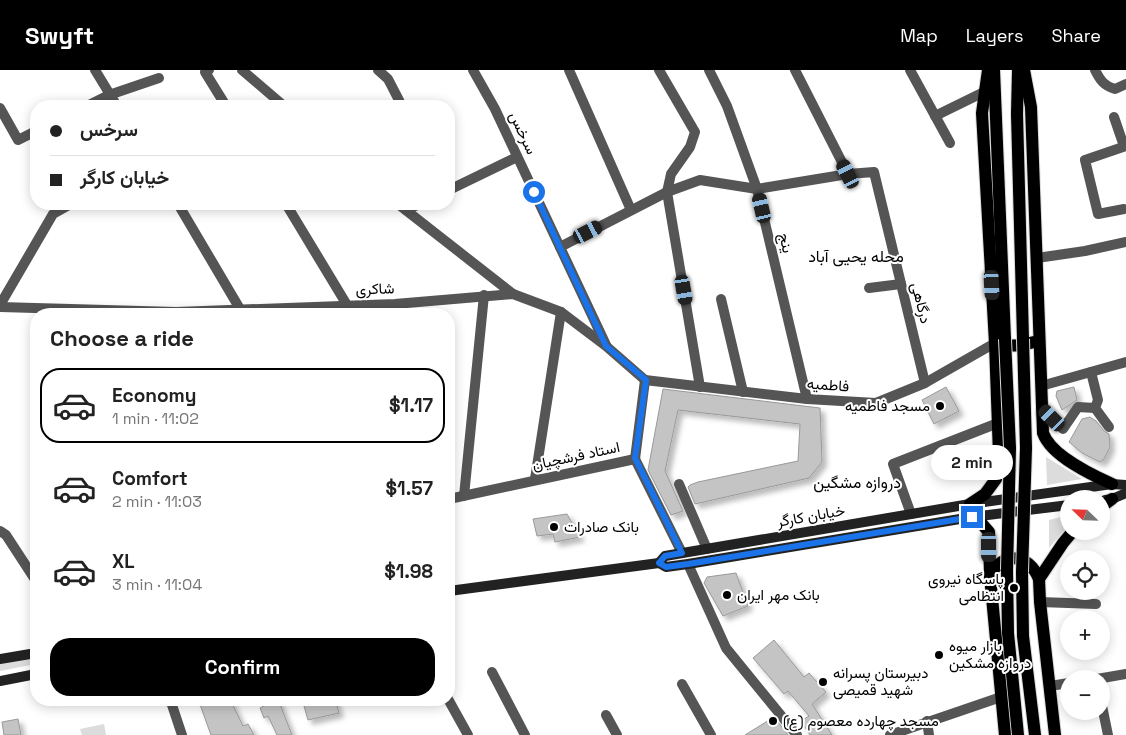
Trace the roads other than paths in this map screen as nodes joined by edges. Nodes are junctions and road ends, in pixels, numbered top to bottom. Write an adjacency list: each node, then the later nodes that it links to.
1 (95, 70): 19 (street)
2 (210, 70): 22 (street)
3 (242, 70): 23 (street)
4 (378, 70): 24 (street)
5 (474, 70): 31 (street, سرخس)
6 (569, 70): 41 (street)
7 (659, 70): 35 (street)
8 (709, 70): 34 (street, ینج)
9 (795, 70): 32 (street)
10 (910, 70): 26 (street)
11 (988, 70): 18 (main road)
12 (994, 70): 59 (main road)
13 (1018, 70): 123 (main road, bridge)
14 (1024, 70): 44 (main road)
15 (1095, 70): 17 (street)
16 (159, 78): 19 (street)
17 (1126, 84)
18 (984, 92): 26 (street); 59 (main road)
19 (109, 95): 20 (street); 21 (street)
20 (99, 100)
21 (113, 100)
22 (222, 100)
23 (277, 100)
24 (399, 100)
25 (0, 108): 28 (street)
26 (935, 116): 29 (street)
27 (1114, 117): 30 (street)
28 (30, 134)
29 (950, 143)
30 (1125, 146): 36 (street)
31 (518, 157): 33 (street); 43 (street, سرخس)
32 (848, 174): 34 (street); 45 (street, درگاهی)
33 (455, 187)
34 (758, 189): 35 (street); 68 (street, ینج)
35 (667, 192): 41 (street); 66 (street)
36 (1124, 209)
37 (60, 210): 51 (street)
38 (182, 210): 53 (street)
39 (290, 210): 50 (street)
40 (406, 210): 47 (street)
41 (631, 210): 43 (street)
42 (1126, 242): 44 (street)
43 (560, 246): 60 (street, سرخس)
44 (1037, 258): 58 (main road)
45 (901, 284): 46 (street); 64 (street, درگاهی)
46 (869, 288)
47 (513, 294): 48 (street, شاکری); 57 (street, شاکری)
48 (484, 295): 56 (street, شاکری); 79 (street)
49 (721, 299): 67 (street)
50 (347, 305): 54 (street, شاکری); 55 (street, شاکری)
51 (0, 306): 52 (street, شاکری)
52 (50, 308)
53 (239, 308)
54 (319, 308)
55 (383, 308)
56 (401, 308)
57 (561, 312): 60 (street, شاکری); 74 (street)
58 (1040, 340): 59 (main road); 65 (main road)
59 (1000, 341): 64 (street, فاطمیه); 71 (main road); 122 (main road, bridge)
60 (606, 346): 63 (street, شاکری)
61 (1126, 362): 62 (street)
62 (1091, 372): 65 (street); 70 (street)
63 (646, 380): 66 (street, فاطمیه); 73 (street)
64 (925, 383): 68 (street, فاطمیه)
65 (1041, 386): 69 (main road)
66 (700, 387): 67 (street, فاطمیه)
67 (743, 392): 68 (street, فاطمیه)
68 (807, 399)
69 (1042, 408): 70 (street); 76 (main road)
70 (1095, 408): 72 (street)
71 (998, 423): 83 (main road); 84 (street)
72 (1109, 427)
73 (635, 458): 74 (street, استاد فرشچیان); 88 (street, استاد فرشچیان)
74 (536, 479): 79 (street, استاد فرشچیان)
75 (679, 484): 87 (street)
76 (1112, 484): 77 (main road); 83 (main road)
77 (1126, 486)
78 (1126, 493): 81 (main road)
79 (464, 496): 80 (street, استاد فرشچیان)
80 (455, 498)
81 (1110, 499)
82 (1060, 505): 83 (main road)
83 (971, 511): 84 (main road, خیابان کارگر); 90 (main road, خیابان کارگر); 92 (main road)
84 (911, 514): 87 (main road, خیابان کارگر)
85 (0, 531): 91 (street)
86 (1066, 540): 93 (main road)
87 (707, 549): 88 (main road, خیابان کارگر)
88 (682, 553): 89 (main road, خیابان کارگر)
89 (659, 563): 90 (main road, خیابان کارگر); 94 (main road, خیابان کارگر)
90 (688, 564): 118 (street)
91 (30, 573)
92 (990, 576): 93 (main road); 107 (main road)
93 (1039, 579): 95 (main road)
94 (455, 589)
95 (1040, 602): 96 (street); 106 (main road)
96 (1096, 604)
97 (30, 653): 98 (main road)
98 (0, 659)
99 (492, 672): 115 (street)
100 (1126, 674): 102 (street)
101 (30, 675): 103 (main road)
102 (1110, 677)
103 (0, 681)
104 (682, 684): 117 (street)
105 (1060, 684): 106 (street)
106 (1050, 686): 124 (main road)
107 (1001, 697): 112 (street); 121 (main road)
108 (172, 706): 113 (street)
109 (452, 706): 114 (street)
110 (606, 715): 116 (street)
111 (1105, 720): 125 (street)
112 (927, 721): 119 (street); 120 (street)
113 (182, 735)
114 (468, 735)
115 (525, 735)
116 (617, 735)
117 (711, 735)
118 (796, 735)
119 (890, 735)
120 (929, 735)
121 (1005, 735)
122 (1018, 735)
123 (1035, 735)
124 (1056, 735)
125 (1108, 735)

